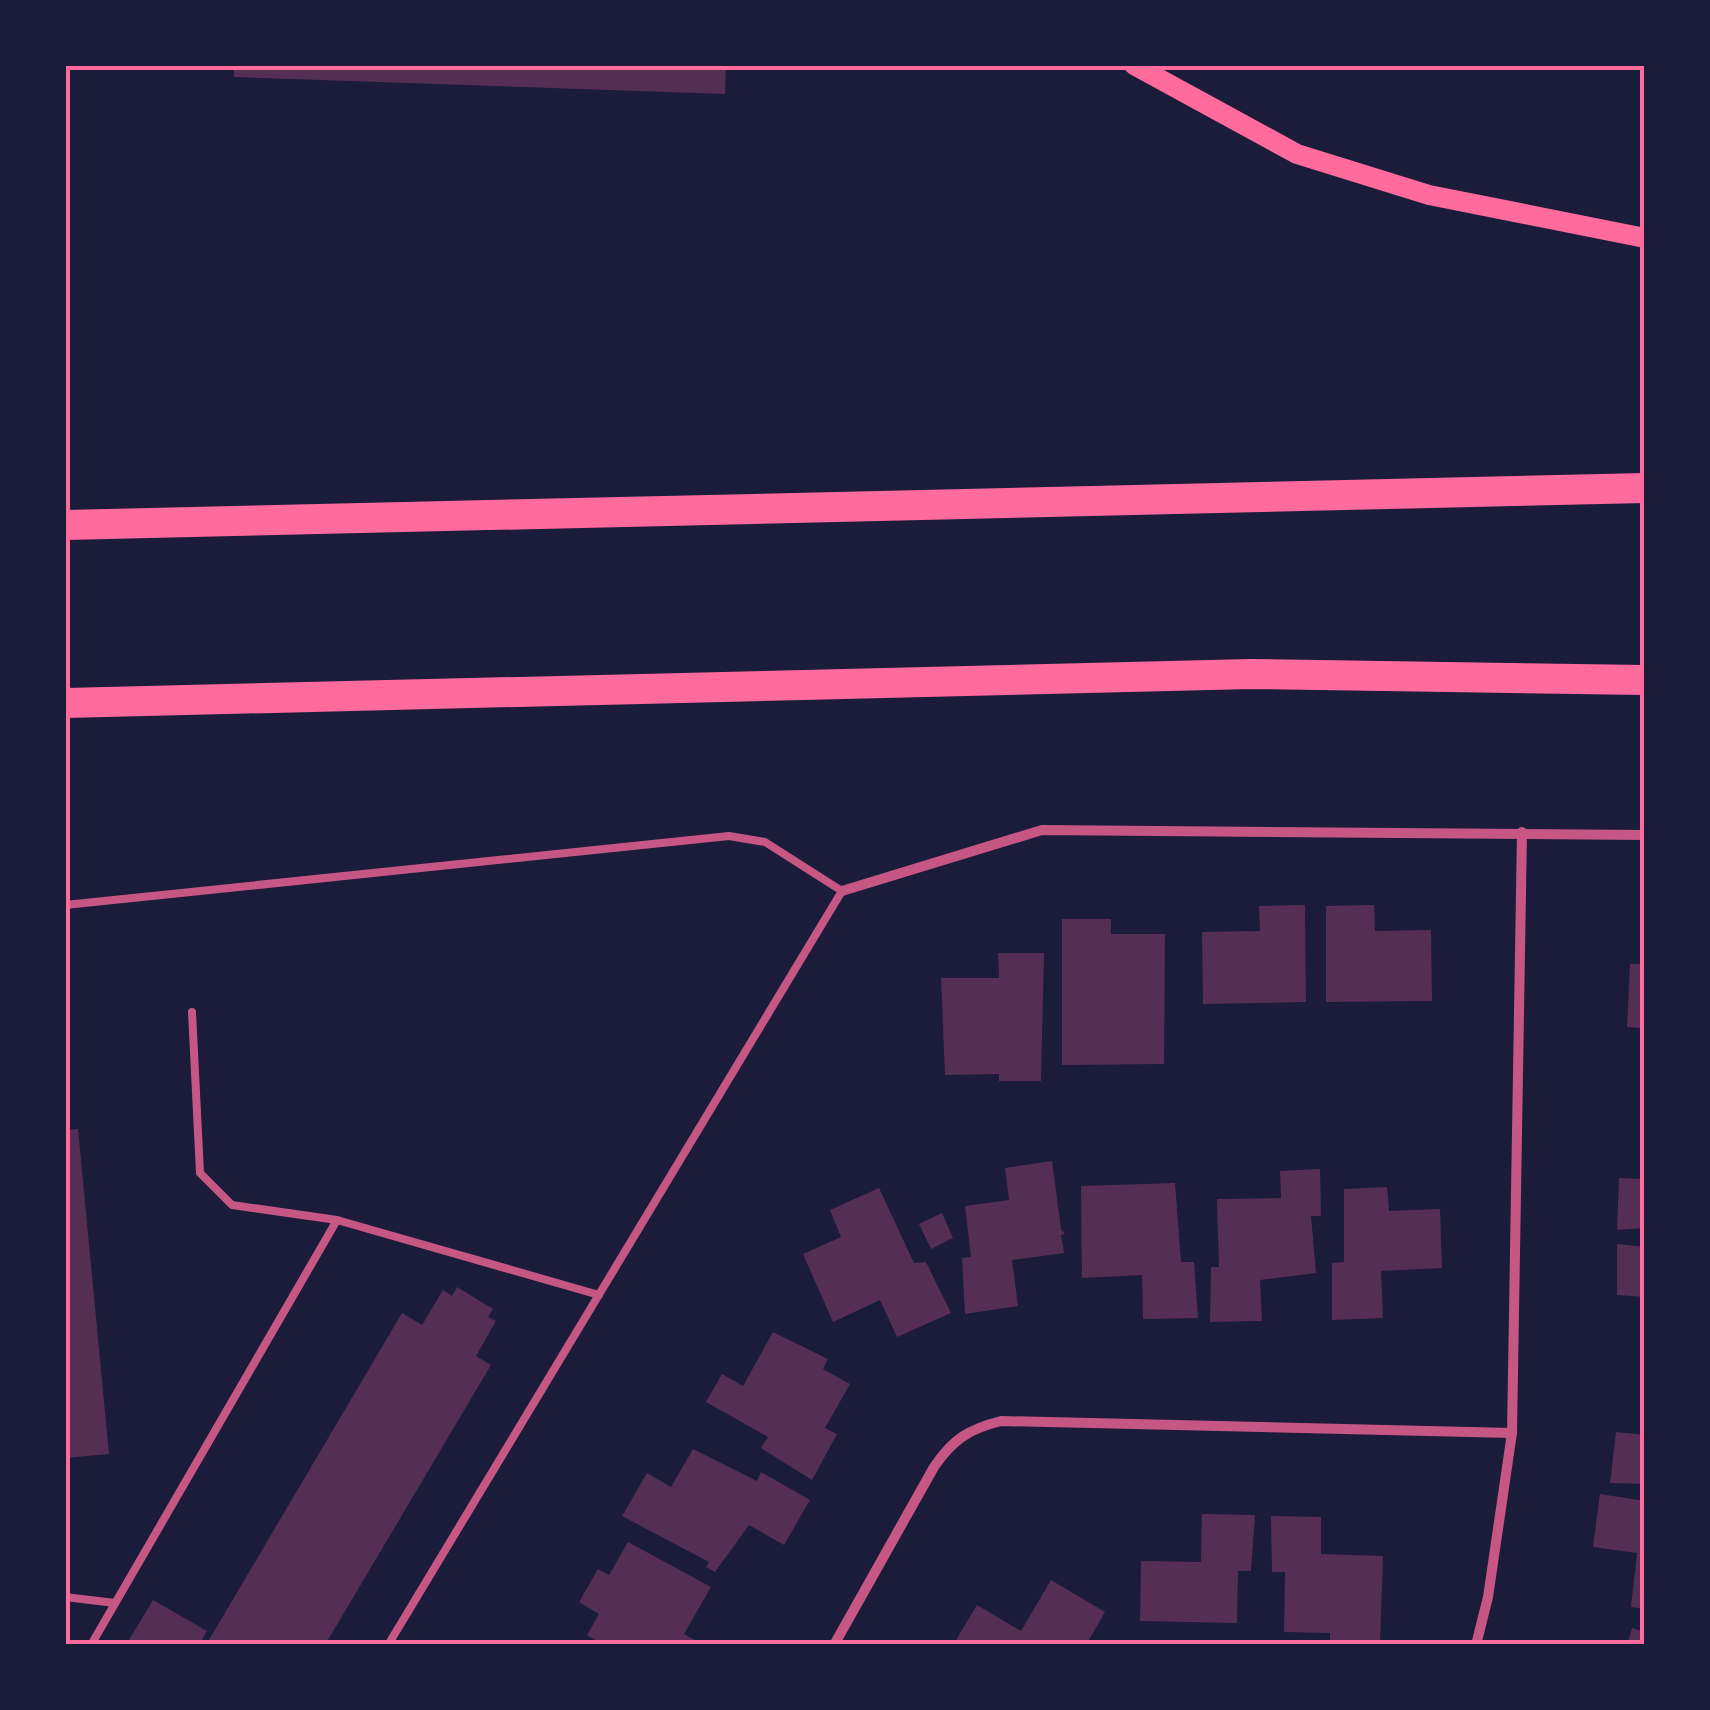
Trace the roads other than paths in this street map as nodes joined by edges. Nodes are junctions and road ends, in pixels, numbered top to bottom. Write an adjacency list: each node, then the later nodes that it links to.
1 (1134, 65): 2 (main road)
2 (1645, 238)
3 (1645, 488): 4 (highway)
4 (65, 525)
5 (1645, 680): 6 (highway)
6 (65, 702)
7 (1522, 832): 8 (street); 9 (street); 14 (street)
8 (1645, 835)
9 (842, 891): 10 (lane); 13 (lane)
10 (65, 905)
11 (192, 1012): 12 (lane)
12 (337, 1220): 13 (lane); 16 (lane)
13 (599, 1294): 18 (lane)
14 (1512, 1433): 19 (street); 20 (street)
15 (65, 1597): 16 (lane)
16 (115, 1604): 17 (lane)
17 (91, 1645)
18 (388, 1645)
19 (834, 1645)
20 (1476, 1645)

